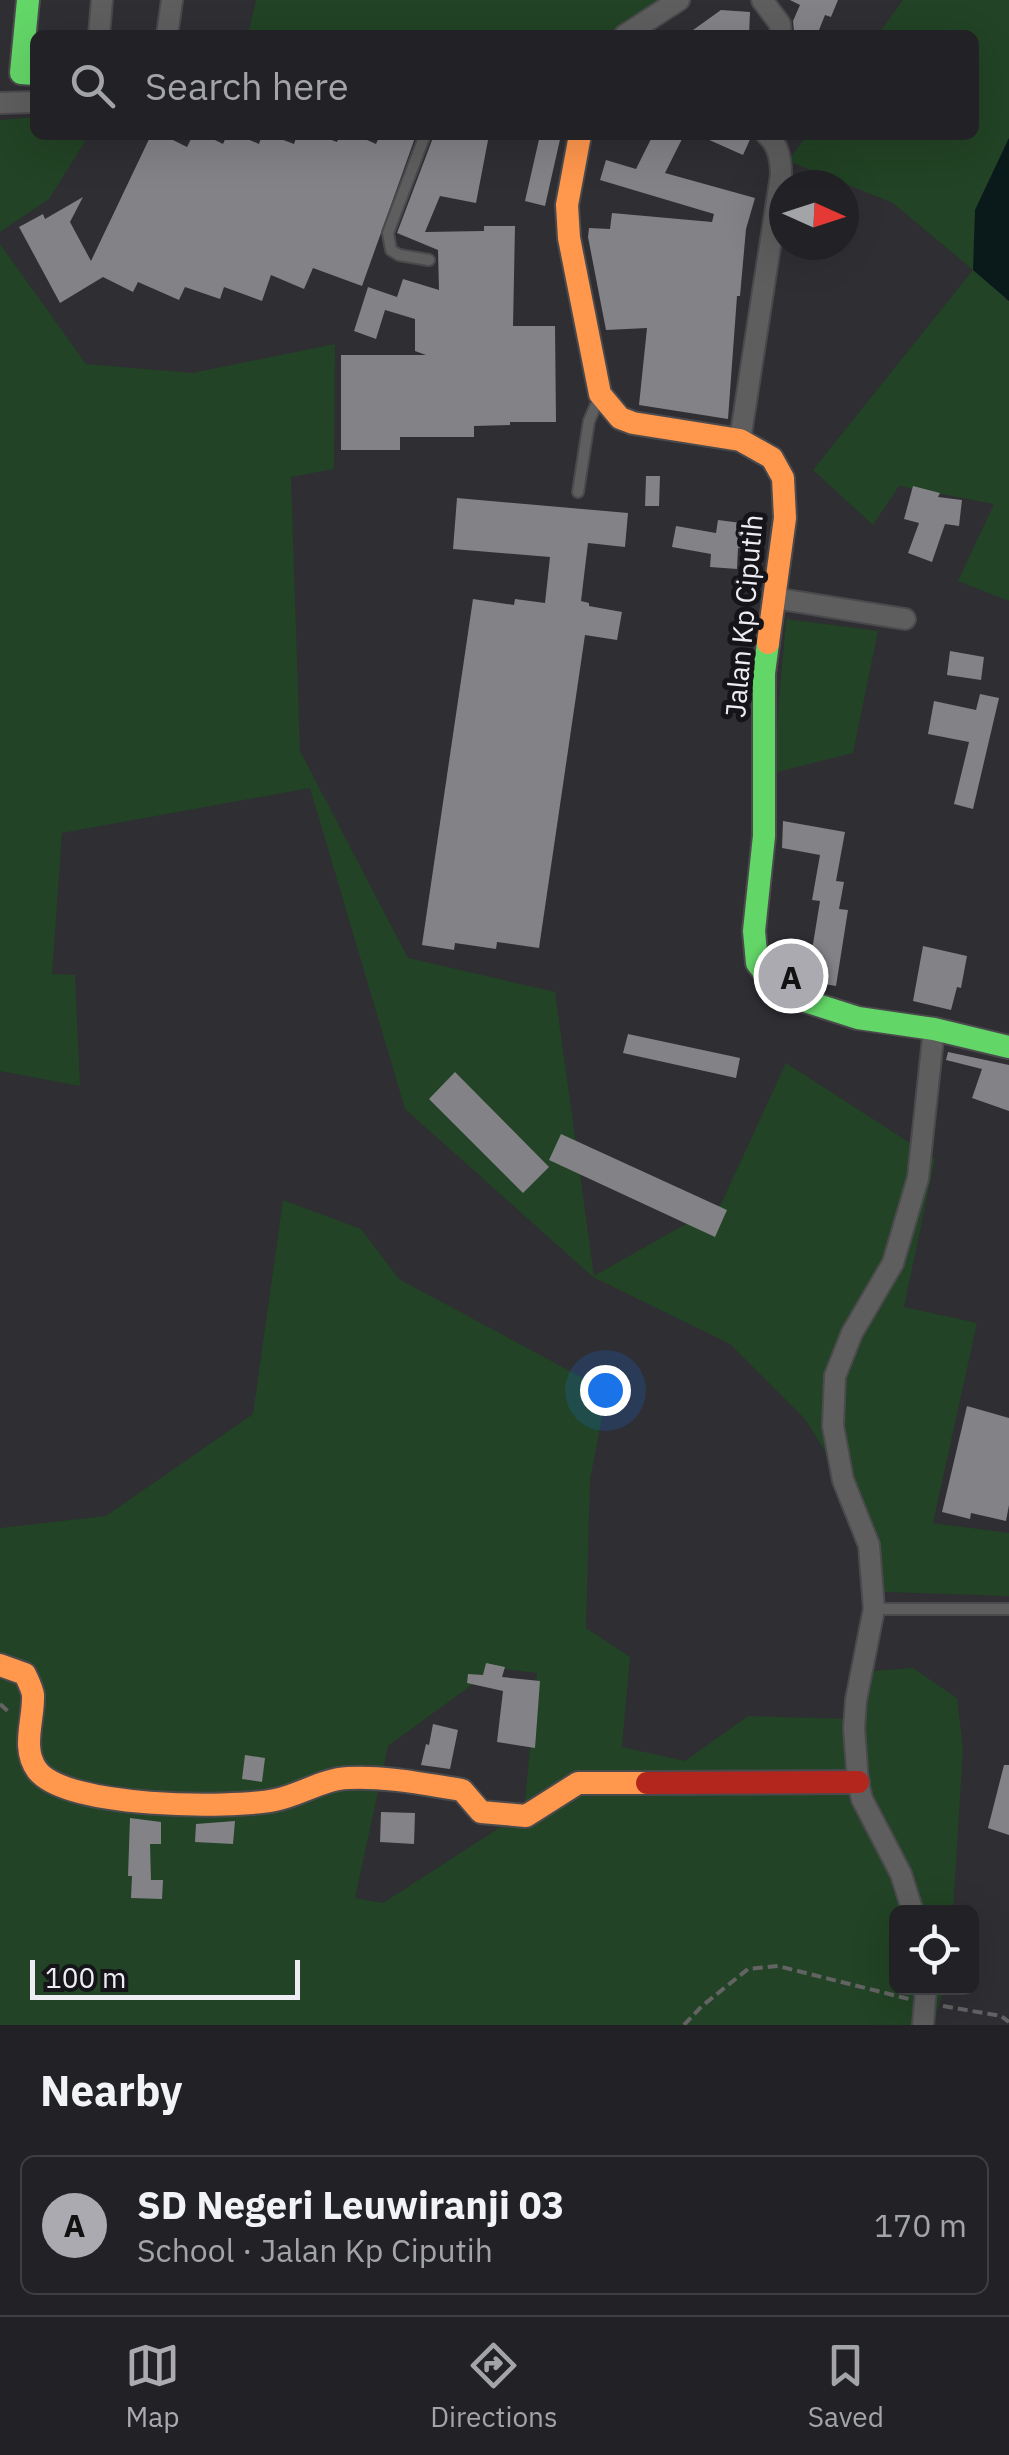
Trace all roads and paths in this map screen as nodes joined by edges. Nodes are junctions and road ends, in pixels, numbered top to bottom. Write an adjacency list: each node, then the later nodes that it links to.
1 (28, 0): 10 (street)
2 (102, 0): 6 (street)
3 (172, 0): 7 (street)
4 (679, 0): 8 (street)
5 (762, 0): 9 (street)
6 (99, 30)
7 (169, 30)
8 (633, 30)
9 (781, 30)
10 (30, 74)
11 (30, 102): 12 (street)
12 (0, 103)
13 (424, 140): 16 (lane)
14 (579, 140): 17 (street)
15 (773, 140): 18 (street)
16 (428, 260)
17 (600, 394): 18 (street, Jalan Kp Ciputih); 19 (lane)
18 (740, 440): 20 (street, Jalan Kp Ciputih)
19 (578, 492)
20 (774, 598): 21 (street); 22 (street, Jalan Kp Ciputih)
21 (905, 619)
22 (934, 1029): 23 (street, Jalan Kp Ciputih); 24 (street)
23 (1009, 1047)
24 (874, 1609): 25 (lane); 27 (street)
25 (1009, 1609)
26 (0, 1666): 27 (street)
27 (858, 1782): 28 (street)
28 (911, 1905)
29 (889, 1988): 32 (path)
30 (926, 1995): 31 (path); 33 (street)
31 (1009, 2022)
32 (684, 2025)
33 (923, 2025)

